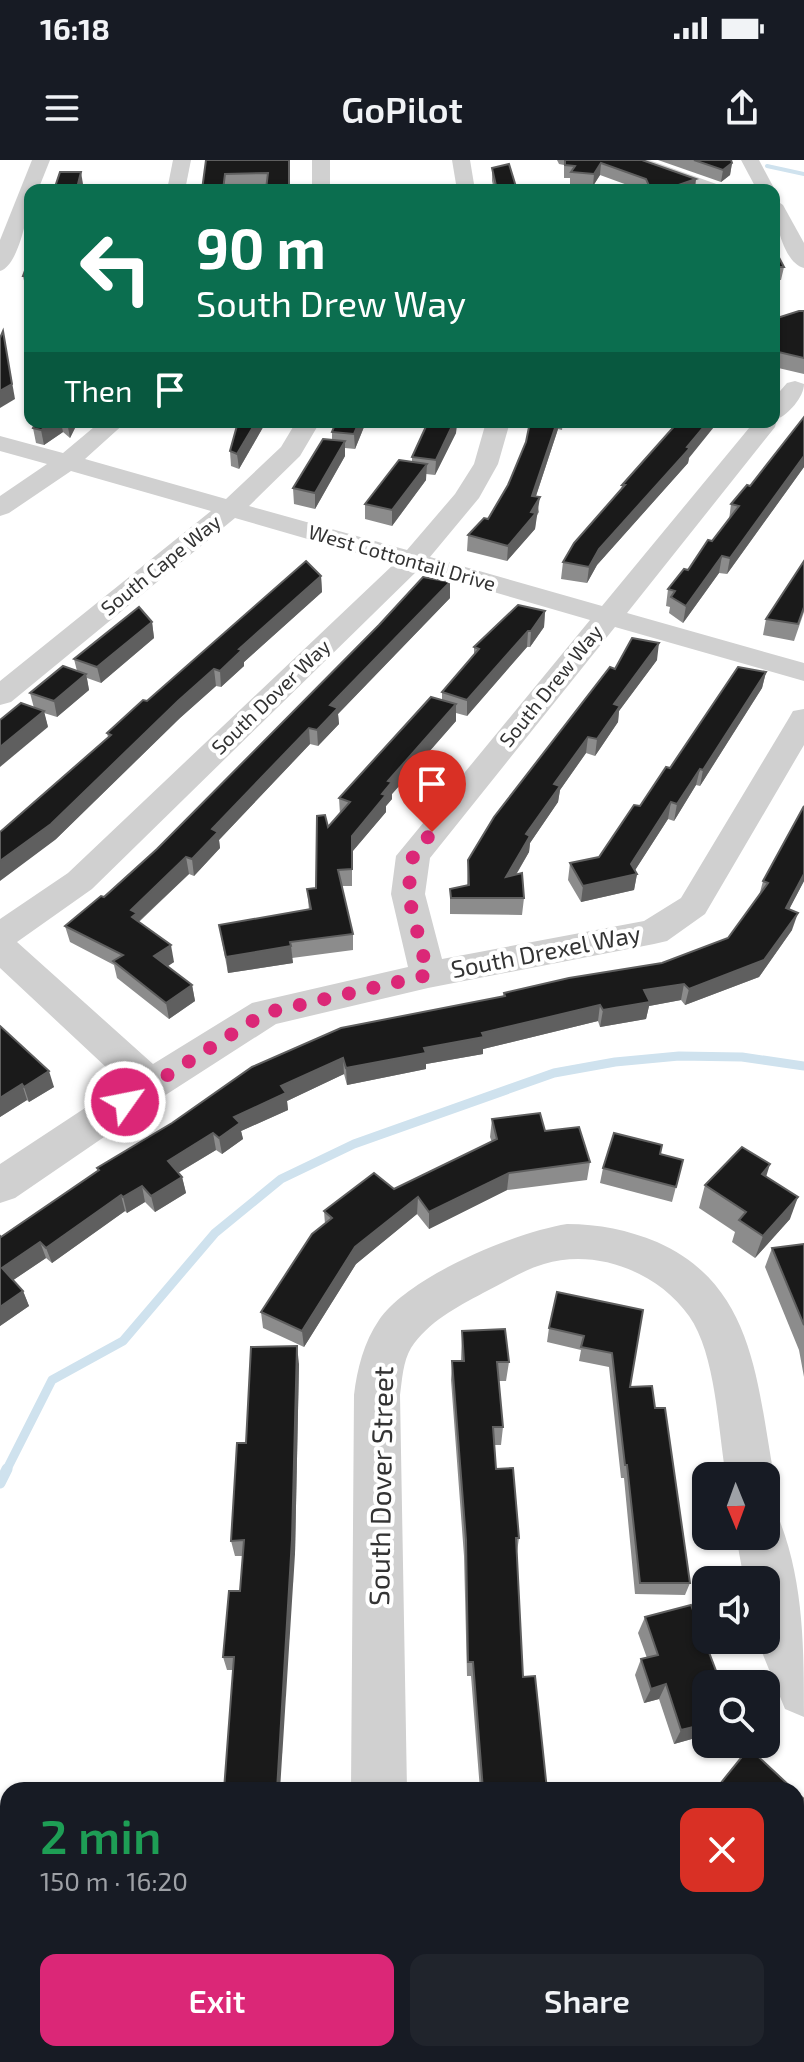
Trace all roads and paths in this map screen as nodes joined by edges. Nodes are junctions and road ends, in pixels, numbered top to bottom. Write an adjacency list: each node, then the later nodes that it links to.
1 (41, 160): 9 (street)
2 (182, 160): 10 (street)
3 (321, 160): 11 (street)
4 (461, 160): 12 (street)
5 (632, 160): 7 (street)
6 (750, 160): 14 (street)
7 (664, 172): 8 (street); 13 (street)
8 (631, 182)
9 (33, 184)
10 (177, 184)
11 (321, 184)
12 (465, 184)
13 (699, 184)
14 (763, 184)
15 (24, 210): 18 (street)
16 (780, 218): 17 (street)
17 (798, 259)
18 (5, 265)
19 (791, 387): 20 (street)
20 (780, 404)
21 (107, 428): 26 (street)
22 (304, 428): 28 (street, South Cape Way)
23 (496, 428): 29 (street, South Dover Way)
24 (762, 428): 30 (street, South Drew Way)
25 (0, 443): 26 (street, West Cottontail Drive)
26 (67, 462): 27 (street); 28 (street, West Cottontail Drive)
27 (0, 508)
28 (229, 510): 29 (street, West Cottontail Drive); 32 (street, South Cape Way)
29 (412, 561): 30 (street, West Cottontail Drive); 34 (street, South Dover Way)
30 (608, 616): 31 (street, West Cottontail Drive); 36 (street, South Drew Way)
31 (804, 672)
32 (0, 696)
33 (804, 718): 36 (street, South Drexel Way)
34 (0, 936)
35 (0, 947): 37 (street)
36 (428, 975): 37 (street, South Drexel Way)
37 (150, 1085): 38 (street, South Drexel Way)
38 (0, 1186)
39 (747, 1462): 42 (street, South Dover Street)
40 (764, 1550): 41 (street)
41 (804, 1690)
42 (379, 1782)

